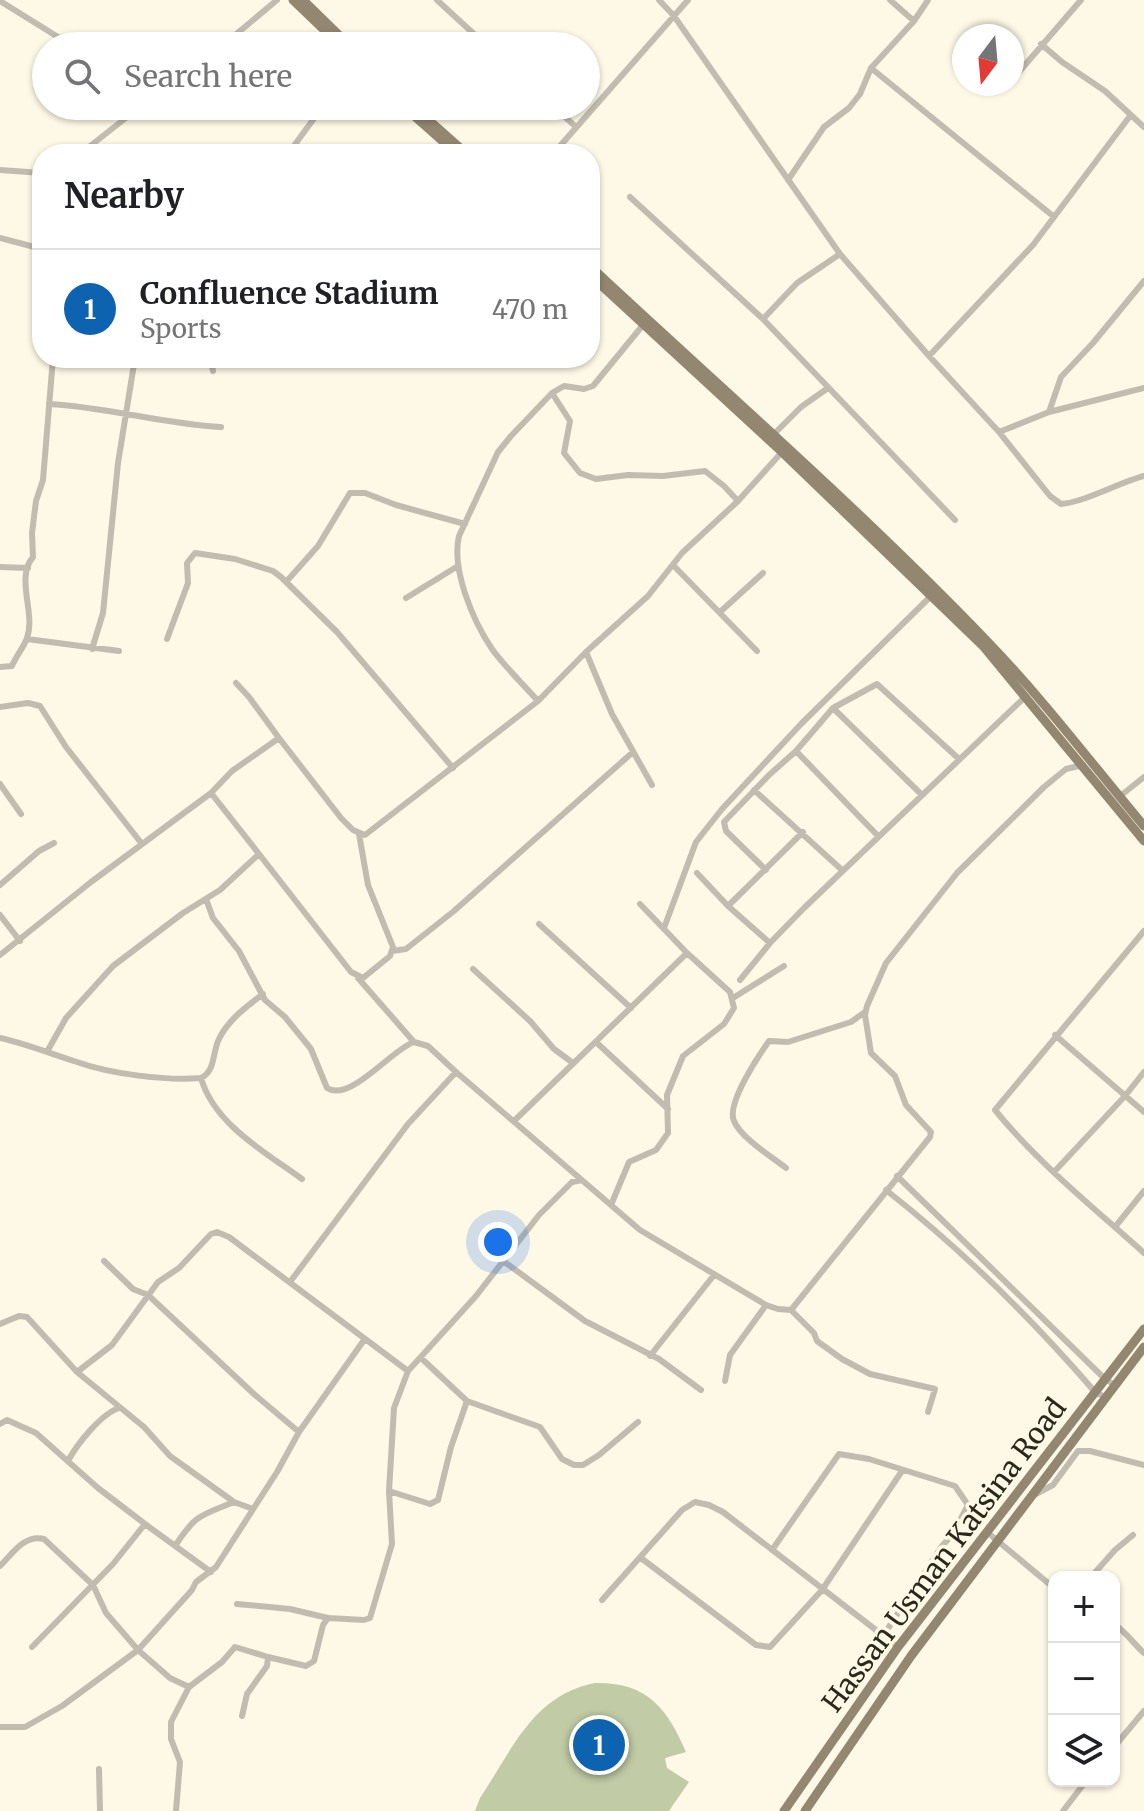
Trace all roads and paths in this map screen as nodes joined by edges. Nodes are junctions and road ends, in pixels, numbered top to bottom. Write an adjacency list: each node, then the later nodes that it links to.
1 (277, 0): 14 (street)
2 (293, 0): 15 (main road)
3 (303, 0): 16 (main road)
4 (437, 0): 17 (street)
5 (659, 0): 11 (street)
6 (688, 0): 11 (street)
7 (890, 0): 12 (street)
8 (928, 0): 12 (street)
9 (1081, 0): 18 (street)
10 (0, 1): 13 (street)
11 (674, 16): 21 (street); 38 (street)
12 (914, 21): 20 (street)
13 (50, 32)
14 (239, 32)
15 (326, 32)
16 (336, 32)
17 (472, 32)
18 (1041, 44): 19 (street); 22 (street)
19 (1024, 65)
20 (871, 68): 38 (street); 40 (street)
21 (600, 100)
22 (1130, 116): 30 (street); 40 (street)
23 (123, 120): 31 (street)
24 (313, 120): 32 (street)
25 (419, 120): 33 (main road)
26 (429, 120): 34 (main road)
27 (568, 120): 29 (street)
28 (582, 120): 29 (street)
29 (576, 127): 35 (street)
30 (1144, 127)
31 (93, 144)
32 (295, 144)
33 (446, 144)
34 (456, 144)
35 (562, 144)
36 (0, 170): 37 (street)
37 (32, 172)
38 (788, 180): 43 (street)
39 (630, 197): 47 (street)
40 (1053, 216): 49 (street)
41 (0, 238): 42 (street)
42 (32, 246)
43 (840, 254): 47 (street); 49 (street)
44 (600, 275): 62 (main road)
45 (1144, 281): 59 (street)
46 (600, 284): 48 (main road)
47 (763, 319): 54 (street)
48 (643, 325): 56 (street); 63 (main road)
49 (929, 356): 61 (street)
50 (52, 368): 57 (street)
51 (134, 368): 58 (street)
52 (212, 368): 53 (street)
53 (213, 371)
54 (828, 388): 62 (street); 66 (street)
55 (1144, 388): 59 (street)
56 (552, 393): 65 (street); 67 (street)
57 (49, 404): 58 (street); 71 (street)
58 (127, 412): 60 (street); 79 (street)
59 (1049, 412): 61 (street)
60 (221, 427)
61 (999, 432): 64 (street)
62 (774, 434): 85 (main road)
63 (782, 452): 65 (street); 74 (main road)
64 (1144, 476)
65 (738, 501): 68 (street)
66 (955, 520)
67 (465, 524): 69 (street); 73 (street)
68 (673, 565): 76 (street); 82 (street)
69 (458, 566): 75 (street); 86 (street)
70 (0, 567): 71 (street)
71 (28, 568): 77 (street)
72 (763, 573): 76 (street)
73 (286, 582): 78 (street); 94 (street)
74 (931, 596): 85 (main road); 120 (street)
75 (406, 598)
76 (720, 612): 81 (street)
77 (27, 639): 79 (street); 83 (street)
78 (167, 639)
79 (92, 649): 80 (street)
80 (119, 651)
81 (757, 651)
82 (586, 652): 86 (street); 91 (street)
83 (0, 667)
84 (236, 683): 89 (street)
85 (1029, 694): 92 (street); 93 (main road); 101 (main road)
86 (538, 701): 94 (street)
87 (0, 707): 109 (street)
88 (833, 708): 90 (street); 92 (street); 100 (street)
89 (279, 738): 99 (street); 105 (street)
90 (796, 751): 98 (street); 106 (street)
91 (633, 752): 97 (street); 124 (street)
92 (959, 759): 100 (street)
93 (1083, 765): 107 (main road); 134 (street)
94 (453, 768): 105 (street)
95 (1144, 777): 101 (street)
96 (0, 784): 102 (street)
97 (652, 785)
98 (754, 790): 104 (street); 111 (street)
99 (211, 793): 109 (street); 110 (street)
100 (922, 795): 106 (street)
101 (1119, 797): 103 (main road)
102 (21, 814)
103 (1144, 826)
104 (803, 832): 111 (street); 112 (street)
105 (359, 834): 124 (street)
106 (878, 836): 112 (street)
107 (1144, 841)
108 (54, 843): 114 (street)
109 (142, 844): 122 (street)
110 (259, 854): 115 (street); 129 (street)
111 (766, 870): 117 (street)
112 (842, 870): 123 (street)
113 (697, 873): 117 (street)
114 (0, 885)
115 (206, 899): 131 (street); 139 (street)
116 (640, 904): 120 (street)
117 (728, 906): 123 (street)
118 (0, 915): 122 (street)
119 (539, 924): 133 (street)
120 (664, 928): 125 (street)
121 (1144, 931): 135 (street)
122 (20, 941): 126 (street)
123 (770, 943): 130 (street)
124 (392, 951): 129 (street)
125 (687, 953): 132 (street); 133 (street)
126 (0, 955)
127 (784, 966): 132 (street)
128 (473, 969): 140 (street)
129 (358, 978): 137 (street)
130 (740, 980)
131 (263, 994): 137 (street); 143 (street)
132 (733, 998): 145 (street)
133 (631, 1008): 138 (street)
134 (865, 1012): 148 (street); 150 (street)
135 (1055, 1035): 144 (street); 149 (street)
136 (0, 1038): 139 (street)
137 (414, 1042): 141 (street)
138 (596, 1042): 140 (street); 145 (street)
139 (48, 1050): 143 (street)
140 (573, 1063): 147 (street)
141 (456, 1072): 147 (street); 161 (street)
142 (1144, 1072): 144 (street)
143 (201, 1078): 151 (street)
144 (1125, 1096): 146 (street); 149 (street)
145 (668, 1109): 155 (street)
146 (1144, 1112)
147 (514, 1121): 152 (street)
148 (786, 1168)
149 (1054, 1172): 156 (street)
150 (897, 1176): 153 (street); 173 (street)
151 (302, 1179)
152 (582, 1180): 155 (street); 158 (street)
153 (886, 1190): 164 (street); 177 (street)
154 (1144, 1191): 156 (street)
155 (611, 1205): 160 (street)
156 (1115, 1227): 157 (street)
157 (1144, 1253)
158 (502, 1260): 169 (street); 170 (street)
159 (104, 1261): 162 (street)
160 (714, 1275): 163 (street); 169 (street)
161 (290, 1282): 162 (street); 167 (street)
162 (148, 1295): 172 (street); 184 (street)
163 (766, 1305): 164 (street); 174 (street)
164 (791, 1310): 181 (street)
165 (0, 1324): 172 (street)
166 (1144, 1329): 173 (main road, Hassan Usman Katsina Road)
167 (364, 1340): 171 (street); 184 (street)
168 (1144, 1347): 175 (main road, Hassan Usman Katsina Road)
169 (650, 1356): 176 (street)
170 (421, 1358): 171 (street); 179 (street)
171 (408, 1371): 188 (street)
172 (77, 1372): 180 (street)
173 (1105, 1379): 175 (street); 177 (main road, Hassan Usman Katsina Road)
174 (725, 1381)
175 (1115, 1385): 178 (main road, Hassan Usman Katsina Road)
176 (701, 1390)
177 (1095, 1392): 178 (street); 193 (main road, Hassan Usman Katsina Road)
178 (1105, 1397): 189 (main road, Hassan Usman Katsina Road)
179 (467, 1401): 182 (street); 188 (street)
180 (119, 1408): 185 (street); 190 (street)
181 (928, 1412)
182 (638, 1422)
183 (0, 1424): 185 (street)
184 (299, 1432): 191 (street)
185 (68, 1461): 192 (street)
186 (1144, 1465): 189 (street)
187 (902, 1471): 197 (street); 204 (street); 209 (street)
188 (389, 1491): 207 (street)
189 (1031, 1497): 195 (main road, Hassan Usman Katsina Road)
190 (234, 1502): 191 (street); 196 (street)
191 (253, 1509): 201 (street)
192 (145, 1524): 196 (street); 203 (street)
193 (987, 1532): 195 (street); 211 (main road, Hassan Usman Katsina Road)
194 (1133, 1535): 200 (street)
195 (996, 1542): 202 (street); 225 (main road, Hassan Usman Katsina Road)
196 (175, 1546): 201 (street)
197 (772, 1550): 198 (street); 204 (street)
198 (641, 1558): 204 (street); 205 (street)
199 (0, 1566): 203 (street)
200 (1096, 1571)
201 (211, 1572): 212 (street)
202 (1048, 1583)
203 (93, 1585): 210 (street); 212 (street)
204 (822, 1590): 209 (street)
205 (602, 1600)
206 (237, 1604): 207 (street)
207 (328, 1618): 214 (street)
208 (1120, 1628): 213 (street)
209 (883, 1636): 211 (street)
210 (32, 1647)
211 (898, 1647): 224 (main road, Hassan Usman Katsina Road)
212 (138, 1650): 215 (street); 218 (street)
213 (1144, 1653)
214 (268, 1657): 215 (street); 217 (street)
215 (189, 1687): 223 (street)
216 (1144, 1711): 219 (street)
217 (242, 1716)
218 (0, 1727)
219 (1120, 1740)
220 (99, 1769): 222 (street)
221 (1081, 1787): 226 (street)
222 (100, 1811)
223 (176, 1811)
224 (784, 1811)
225 (805, 1811)
226 (1063, 1811)

